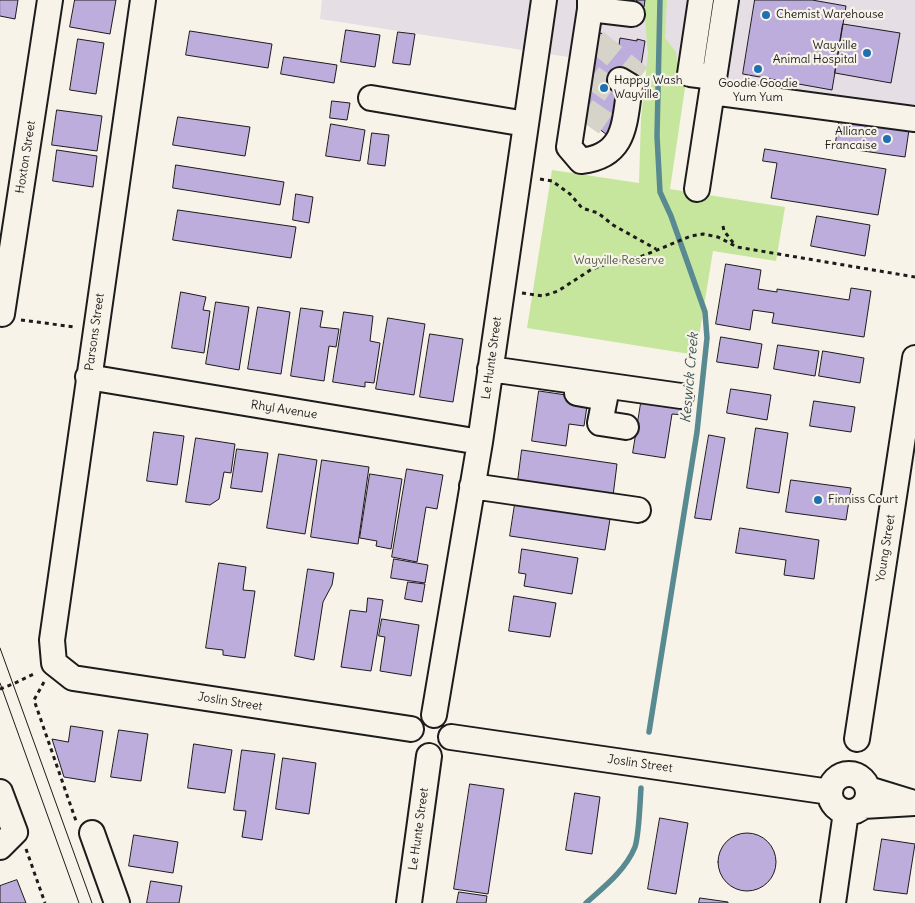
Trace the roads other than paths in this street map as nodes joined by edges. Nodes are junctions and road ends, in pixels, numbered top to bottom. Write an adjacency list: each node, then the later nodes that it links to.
1 (50, 0): 14 (street, Hoxton Street)
2 (143, 0): 17 (street, Parsons Street)
3 (544, 0): 12 (street, Le Hunte Street)
4 (700, 0): 8 (street)
5 (726, 0): 8 (street)
6 (590, 4): 7 (street); 10 (street)
7 (632, 14)
8 (713, 84): 11 (street); 13 (street)
9 (371, 98): 12 (street)
10 (622, 105)
11 (915, 119)
12 (526, 124): 16 (street, Le Hunte Street)
13 (697, 189)
14 (2, 314)
15 (915, 358): 29 (street, Young Street)
16 (490, 374): 18 (street); 19 (street); 20 (street, Le Hunte Street)
17 (88, 378): 20 (street, Rhyl Avenue); 23 (street, Parsons Street)
18 (681, 396)
19 (626, 427)
20 (480, 442): 21 (street, Le Hunte Street)
21 (472, 486): 22 (street); 24 (street, Le Hunte Street)
22 (638, 510)
23 (54, 664): 25 (street, Joslin Street)
24 (434, 715): 25 (street); 26 (street)
25 (410, 729): 27 (street)
26 (451, 737): 27 (street); 29 (street, Joslin Street)
27 (429, 756): 34 (street, Le Hunte Street)
28 (0, 792): 32 (street)
29 (852, 792): 30 (street, Joslin Street); 35 (street, Young Street)
30 (914, 803)
31 (92, 832): 33 (street)
32 (13, 840)
33 (117, 903)
34 (409, 903)
35 (832, 903)

